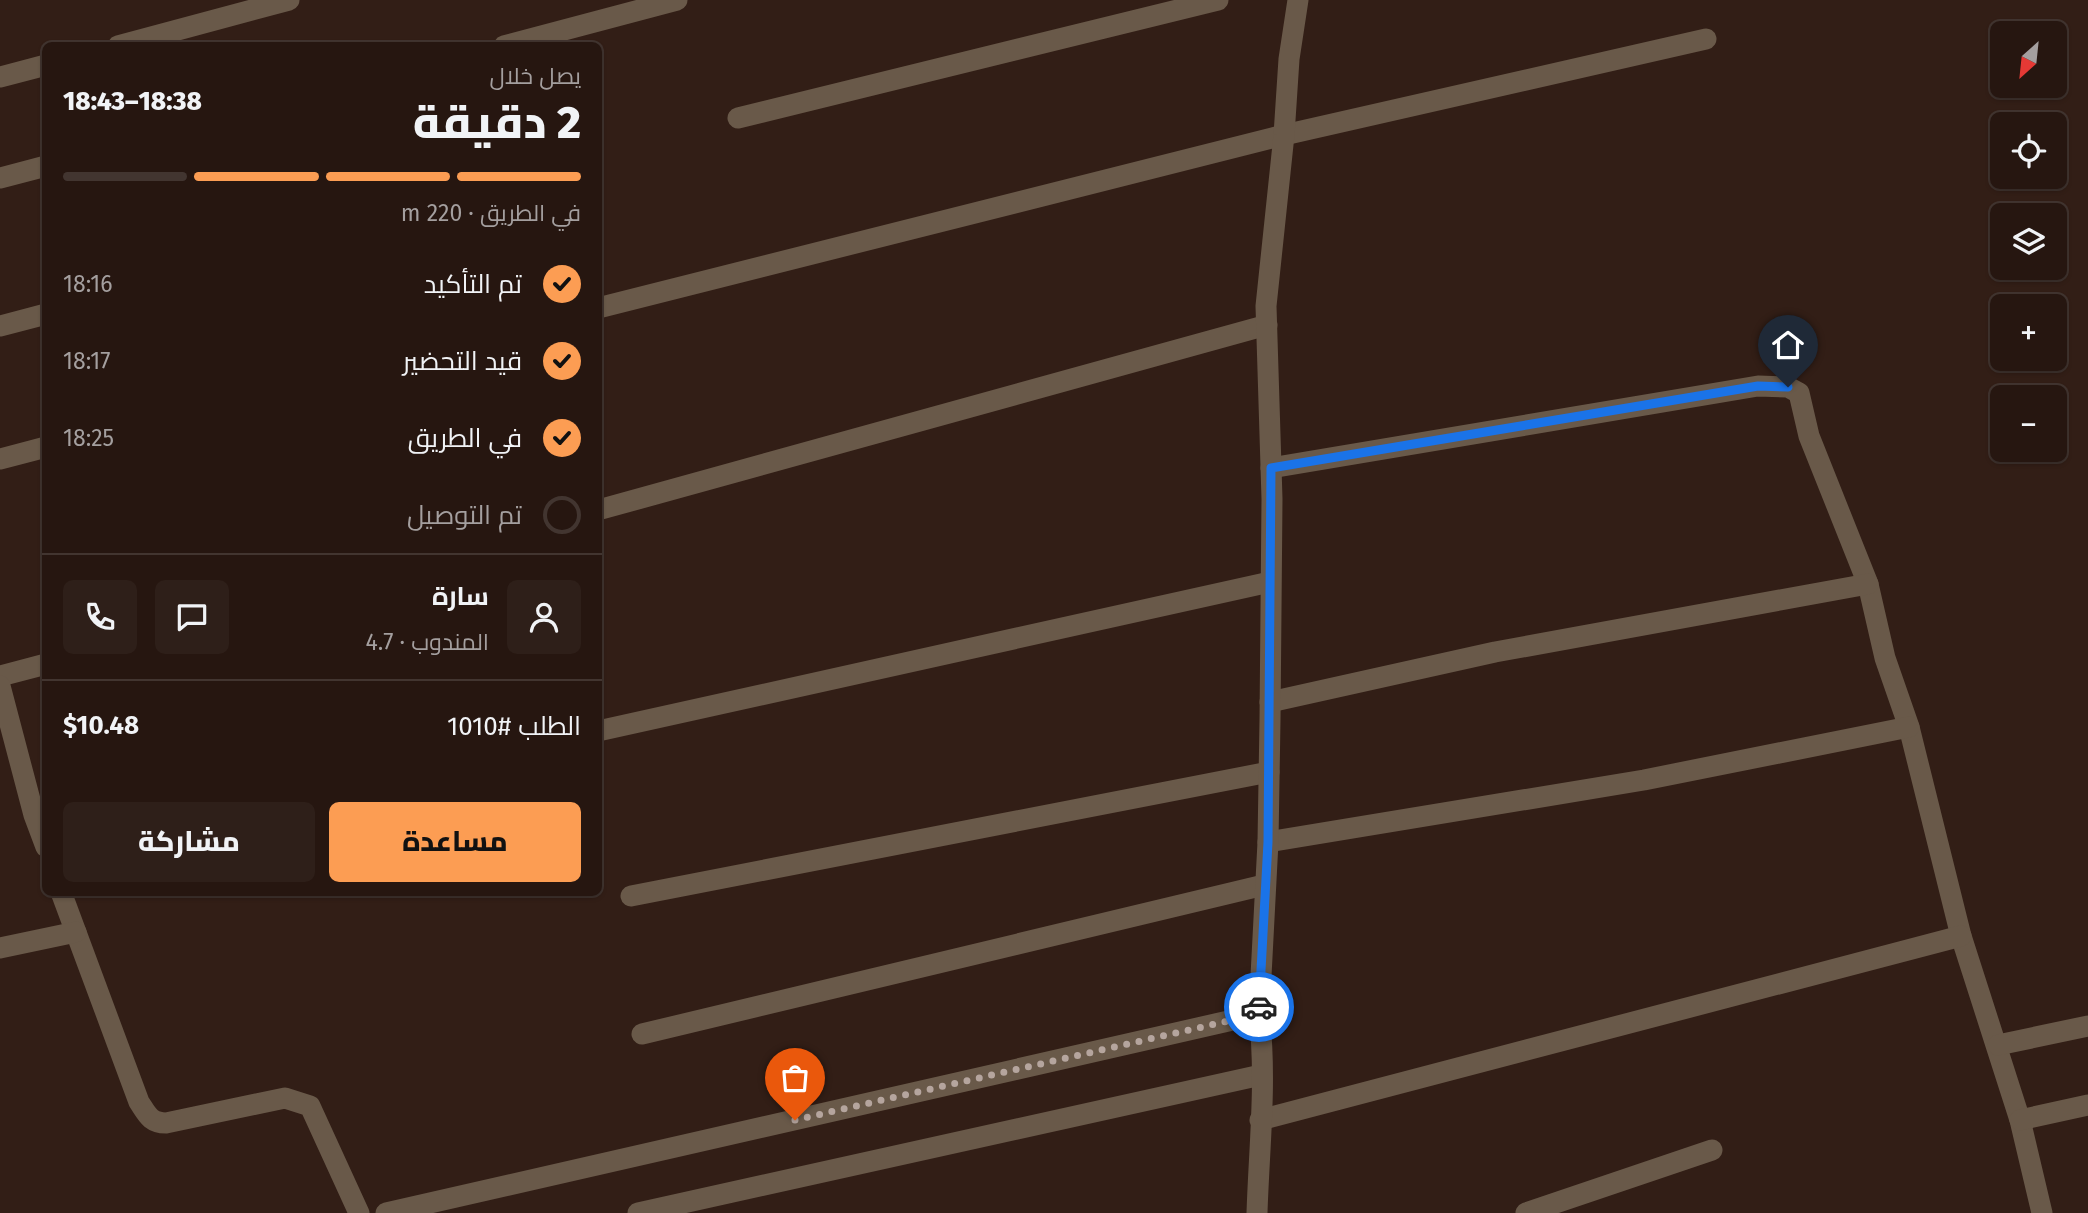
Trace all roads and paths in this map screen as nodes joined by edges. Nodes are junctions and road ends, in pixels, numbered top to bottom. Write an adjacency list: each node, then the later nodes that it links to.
1 (289, 0): 6 (street)
2 (677, 0): 7 (street)
3 (1218, 0): 10 (street)
4 (1298, 0): 11 (street)
5 (1706, 39): 11 (street)
6 (133, 42)
7 (519, 42)
8 (42, 66): 9 (street)
9 (0, 77)
10 (738, 118)
11 (1284, 135): 14 (street); 16 (street)
12 (42, 167): 13 (street)
13 (0, 178)
14 (602, 307)
15 (42, 315): 17 (street)
16 (1267, 325): 20 (street); 21 (street)
17 (0, 326)
18 (42, 448): 19 (street)
19 (0, 459)
20 (1271, 468): 22 (street); 23 (street)
21 (602, 509)
22 (1270, 582): 27 (street); 29 (street)
23 (1868, 584): 27 (street); 28 (street)
24 (42, 664): 25 (street)
25 (0, 676)
26 (0, 686): 31 (street)
27 (1270, 702): 30 (street)
28 (1909, 727): 32 (street); 37 (street)
29 (602, 730)
30 (1269, 772): 32 (street); 35 (street)
31 (42, 836)
32 (1268, 842): 33 (street)
33 (1264, 885): 39 (street); 41 (street)
34 (62, 896): 36 (street)
35 (631, 896)
36 (76, 932): 38 (street); 48 (street)
37 (1961, 936): 42 (street); 45 (street)
38 (0, 948)
39 (1259, 1014): 43 (street); 49 (street)
40 (2088, 1026): 42 (street)
41 (642, 1034)
42 (1997, 1045): 46 (street)
43 (1261, 1075): 45 (street); 50 (street)
44 (2088, 1105): 46 (street)
45 (1261, 1120): 51 (street)
46 (2020, 1120): 53 (street)
47 (1712, 1150): 52 (street)
48 (359, 1213)
49 (386, 1213)
50 (638, 1213)
51 (1257, 1213)
52 (1526, 1213)
53 (2042, 1213)

